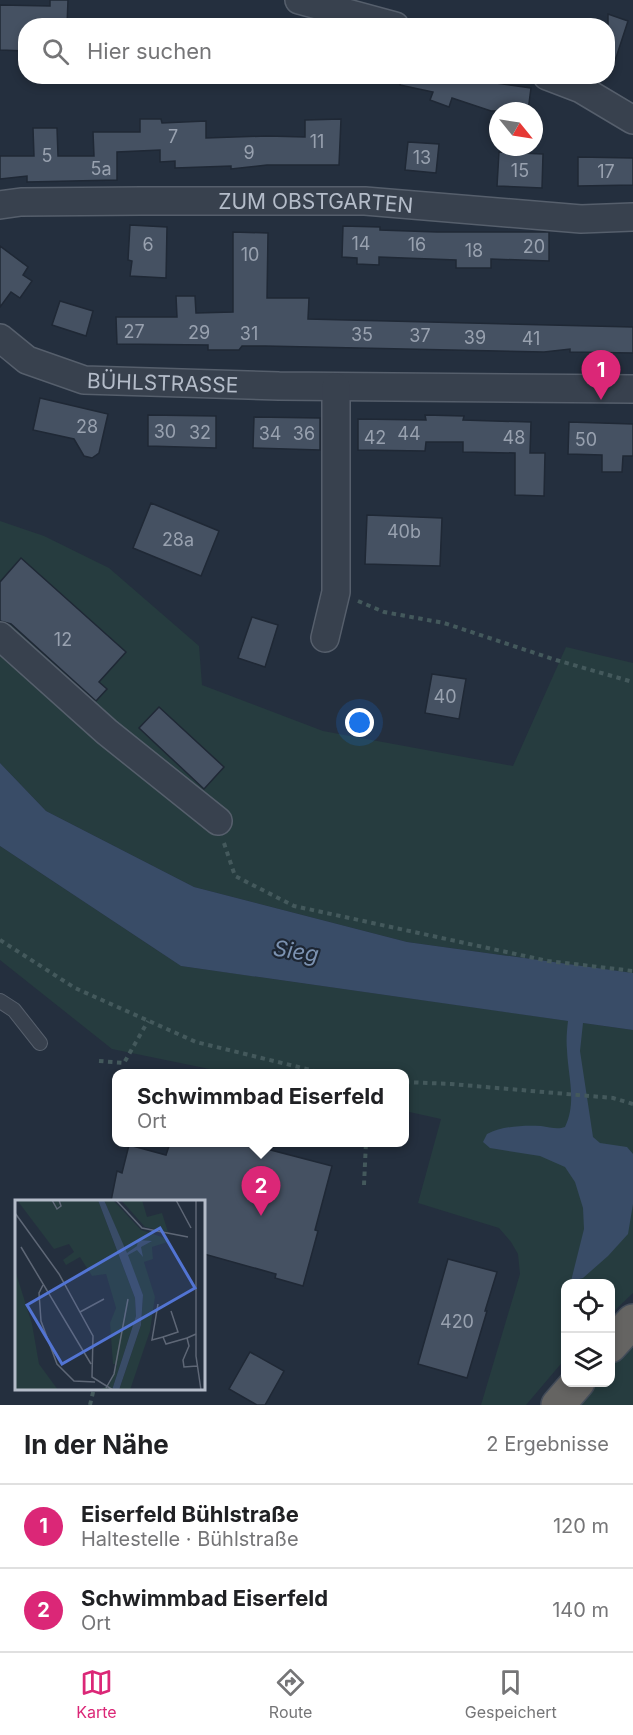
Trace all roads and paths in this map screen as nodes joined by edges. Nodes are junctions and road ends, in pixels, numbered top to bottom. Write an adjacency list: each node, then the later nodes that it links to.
1 (299, 0): 2 (street)
2 (365, 18)
3 (567, 84): 4 (street)
4 (633, 120)
5 (0, 205): 6 (street, ZUM OBSTGARTEN)
6 (633, 217)
7 (0, 338): 8 (street, BÜHLSTRASSE)
8 (336, 387): 9 (street, BÜHLSTRASSE); 10 (street)
9 (633, 389)
10 (336, 592): 12 (street); 13 (path)
11 (0, 636): 14 (street)
12 (325, 638)
13 (633, 682)
14 (218, 821): 16 (path)
15 (0, 940): 18 (path)
16 (633, 971)
17 (0, 1001): 19 (lane)
18 (148, 1021): 20 (path); 21 (path)
19 (40, 1043)
20 (99, 1061)
21 (307, 1069)
22 (409, 1082): 23 (path)
23 (633, 1104)
24 (366, 1147): 25 (path)
25 (364, 1185)
26 (633, 1321): 27 (highway)
27 (615, 1341)
28 (574, 1387): 31 (highway)
29 (94, 1390): 30 (path)
30 (90, 1405)
31 (558, 1405)

